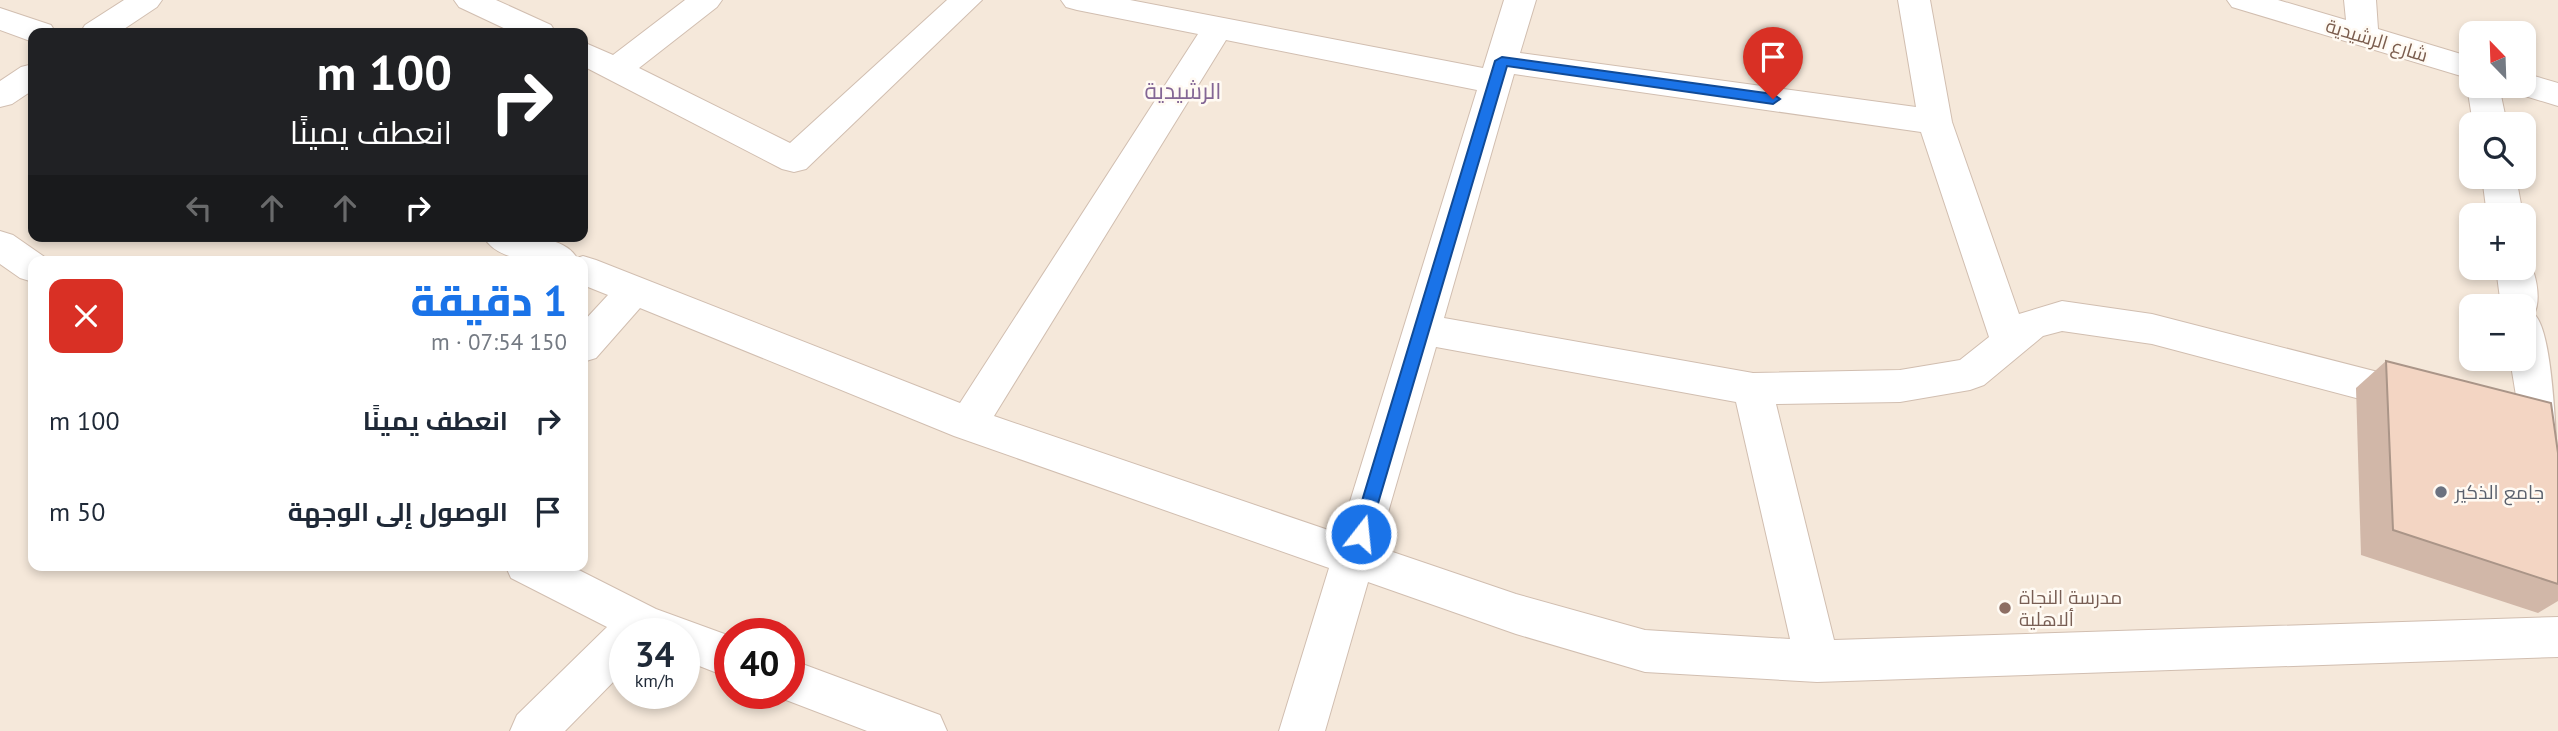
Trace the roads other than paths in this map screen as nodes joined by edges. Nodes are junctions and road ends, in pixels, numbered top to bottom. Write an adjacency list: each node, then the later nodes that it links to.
1 (146, 0): 12 (street)
2 (470, 0): 13 (street)
3 (706, 0): 18 (street)
4 (966, 0): 18 (street)
5 (1077, 0): 14 (street)
6 (1520, 0): 19 (street)
7 (1914, 0): 24 (street)
8 (2243, 0): 15 (street, شارع الرشيدية)
9 (2360, 0): 15 (street)
10 (0, 18): 11 (street)
11 (28, 28)
12 (104, 28)
13 (529, 28)
14 (1218, 28): 19 (street); 38 (street)
15 (2363, 35): 17 (street, شارع الرشيدية)
16 (588, 55): 18 (street)
17 (2459, 64)
18 (616, 69)
19 (1499, 72): 24 (street); 31 (street)
20 (28, 78): 23 (street)
21 (2536, 88): 22 (street)
22 (2558, 95)
23 (0, 96)
24 (1936, 122): 33 (street)
25 (515, 242): 27 (street)
26 (0, 245): 28 (street)
27 (548, 256)
28 (28, 265)
29 (588, 272): 30 (street)
30 (633, 292): 32 (street); 38 (street)
31 (1421, 330): 35 (street); 41 (street)
32 (588, 342)
33 (2010, 342): 35 (street); 36 (street)
34 (2531, 371): 39 (street)
35 (1752, 389): 46 (street)
36 (2447, 405)
37 (2501, 419): 39 (street)
38 (968, 424): 41 (street)
39 (2541, 430): 40 (street)
40 (2558, 524)
41 (1353, 559): 46 (street); 50 (street)
42 (536, 571): 43 (street)
43 (617, 618)
44 (2558, 637): 46 (street)
45 (609, 661): 48 (street)
46 (1817, 661)
47 (805, 686): 49 (street)
48 (533, 731)
49 (924, 731)
50 (1302, 731)

